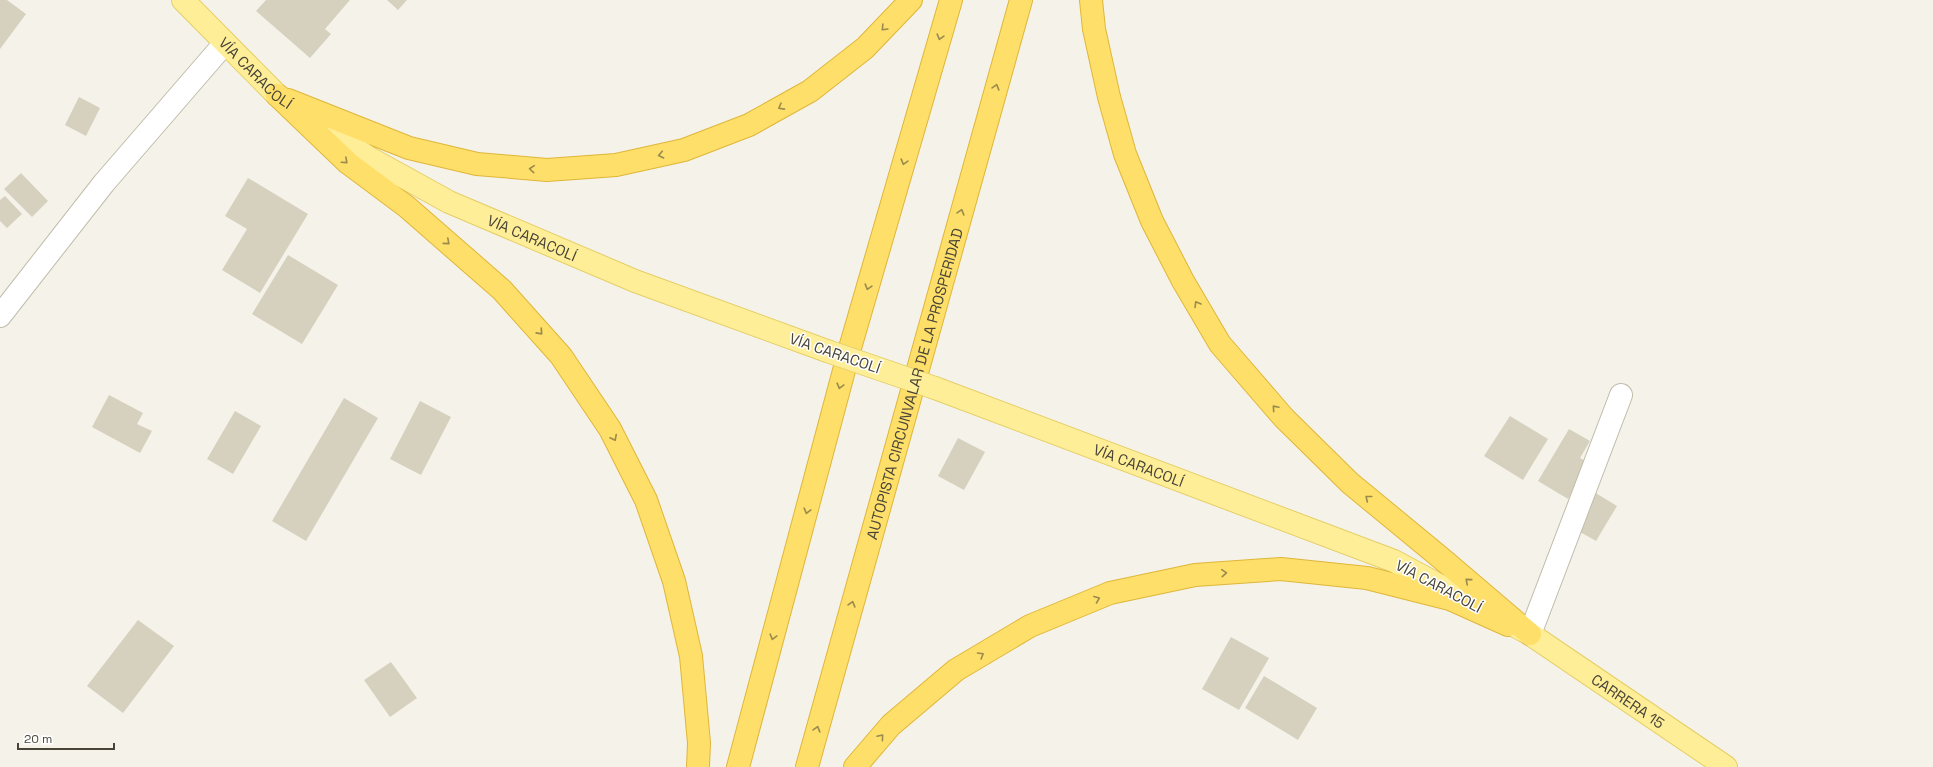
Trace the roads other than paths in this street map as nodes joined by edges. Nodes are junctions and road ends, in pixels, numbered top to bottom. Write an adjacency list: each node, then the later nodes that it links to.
1 (183, 0): 6 (main road, VÍA CARACOLÍ)
2 (911, 0): 7 (highway, one-way to 7)
3 (951, 0): 12 (highway, one-way to 12)
4 (1021, 0): 13 (highway, AUTOPISTA CIRCUNVALAR DE LA PROSPERIDAD, one-way to 4)
5 (1091, 0): 10 (highway, one-way to 5)
6 (225, 43): 7 (main road, VÍA CARACOLÍ); 8 (lane)
7 (277, 95): 10 (main road, VÍA CARACOLÍ, bridge); 11 (highway, one-way to 11)
8 (0, 316)
9 (1620, 395): 10 (lane)
10 (1530, 634): 14 (highway, one-way to 10); 15 (main road, CARRERA 15)
11 (698, 767)
12 (738, 767)
13 (807, 767)
14 (855, 767)
15 (1726, 767)

